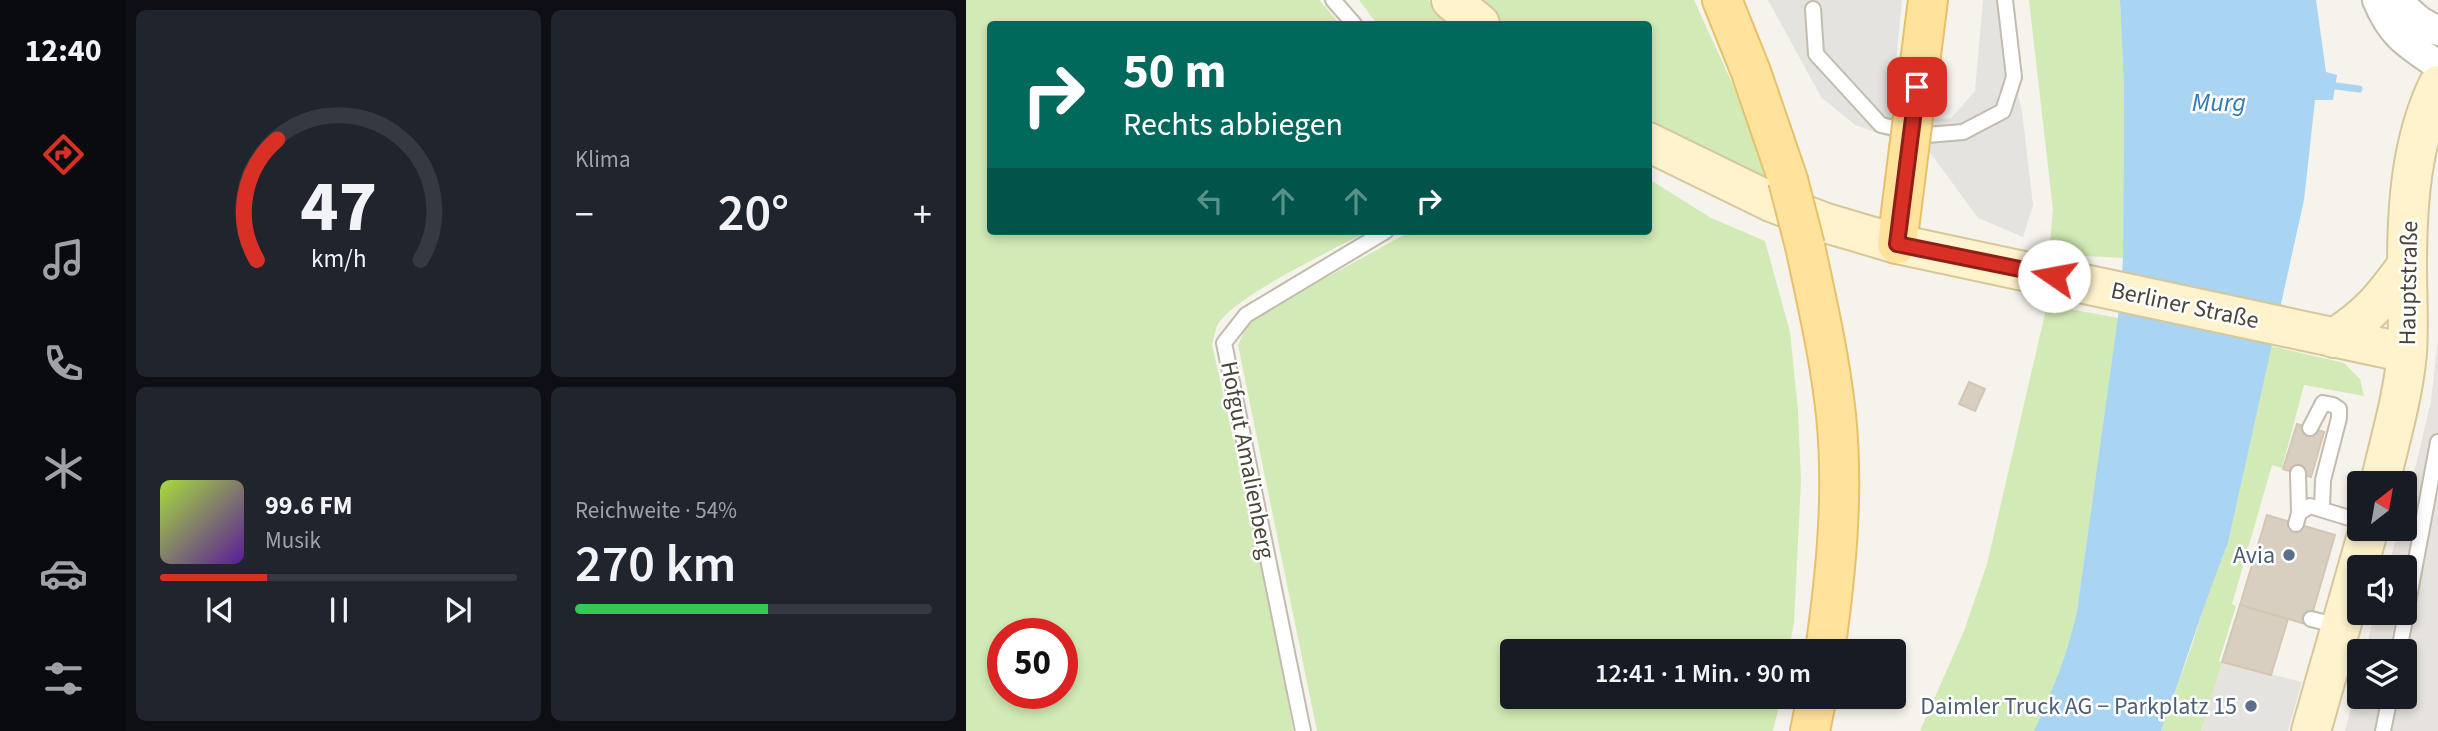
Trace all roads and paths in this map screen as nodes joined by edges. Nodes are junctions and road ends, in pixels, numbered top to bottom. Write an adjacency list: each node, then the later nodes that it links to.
1 (1333, 0): 9 (lane)
2 (1451, 0): 10 (main road)
3 (1721, 0): 27 (main road, bridge)
4 (1928, 0): 16 (main road, bridge)
5 (2005, 0): 8 (lane)
6 (2377, 0): 12 (street)
7 (2396, 0): 11 (street)
8 (1813, 9)
9 (1351, 21)
10 (1476, 21)
11 (2438, 31)
12 (2438, 65)
13 (2438, 85): 17 (main road, Hauptstraße)
14 (1652, 144): 16 (main road, Berliner Straße)
15 (1379, 235): 31 (lane, Hofgut Amalienberg)
16 (1897, 244): 18 (main road, Berliner Straße)
17 (2407, 265): 18 (main road); 19 (main road, Hauptstraße)
18 (2323, 335): 19 (main road, Berliner Straße)
19 (2407, 353): 22 (main road, Hauptstraße)
20 (2310, 428): 24 (lane)
21 (2438, 442): 28 (lane)
22 (2383, 471)
23 (2298, 473): 24 (lane)
24 (2322, 508): 25 (lane)
25 (2347, 519)
26 (2349, 541): 33 (main road)
27 (1826, 639)
28 (2401, 639)
29 (1814, 709): 32 (main road)
30 (2388, 709): 34 (lane)
31 (1303, 731)
32 (1810, 731)
33 (2311, 731)
34 (2384, 731)

